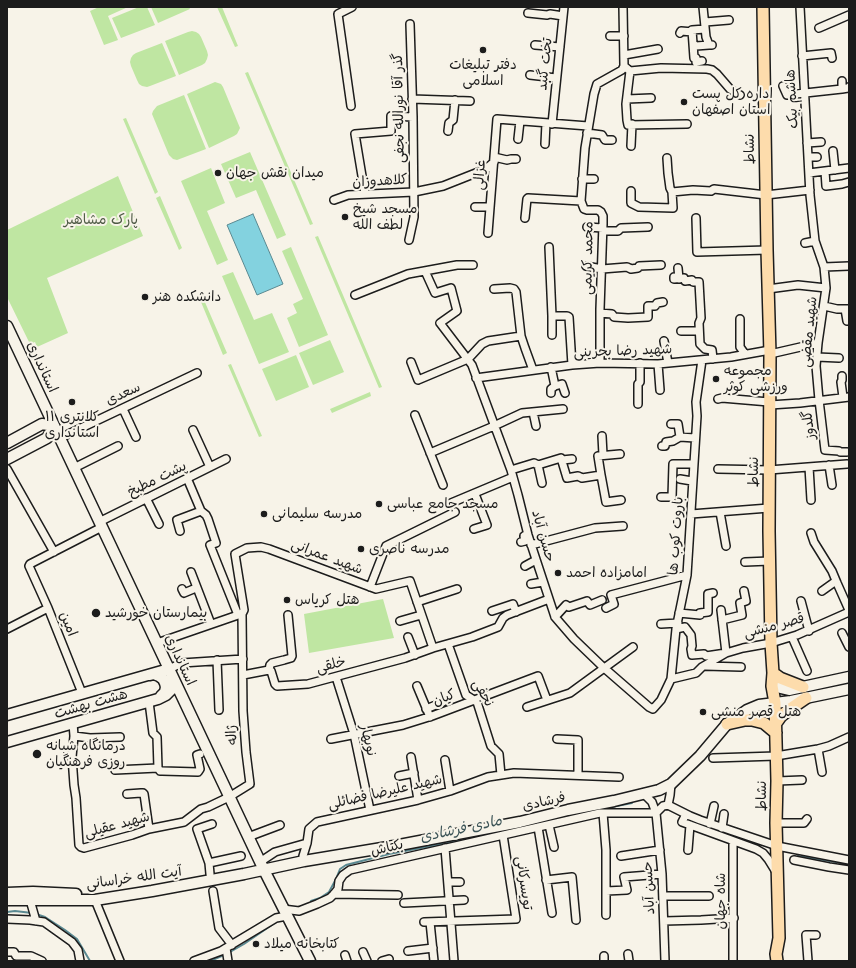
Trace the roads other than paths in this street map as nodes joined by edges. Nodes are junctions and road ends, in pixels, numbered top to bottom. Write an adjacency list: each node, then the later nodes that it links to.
1 (352, 7): 40 (street)
2 (564, 7): 9 (street, تخت گنبد)
3 (623, 7): 17 (street)
4 (703, 7): 12 (street)
5 (764, 7): 72 (main road, نشاط)
6 (800, 7): 23 (street, هاشم بیک)
7 (528, 13): 9 (street)
8 (849, 15): 13 (street)
9 (563, 16): 20 (street, تخت گنبد)
10 (729, 20): 12 (street)
11 (410, 24): 36 (street, گذر آقا نورالله نجفی)
12 (705, 26): 14 (street); 19 (street)
13 (819, 28)
14 (692, 32): 15 (street); 19 (street)
15 (680, 33)
16 (610, 36): 17 (street)
17 (624, 36): 22 (street)
18 (535, 45): 20 (street)
19 (692, 45): 25 (street)
20 (560, 47): 28 (street, تخت گنبد)
21 (658, 48): 22 (street)
22 (624, 55): 26 (street)
23 (802, 56): 24 (street); 33 (street, هاشم بیک)
24 (832, 58)
25 (702, 61)
26 (627, 69): 34 (street); 37 (street); 46 (street, محمد کریمی)
27 (530, 75): 28 (street)
28 (556, 78): 43 (street, تخت گنبد)
29 (842, 81): 32 (street)
30 (783, 86): 33 (street)
31 (849, 87): 32 (street)
32 (842, 89): 33 (street)
33 (804, 93): 51 (street, هاشم بیک)
34 (740, 95)
35 (651, 98): 37 (street)
36 (412, 99): 38 (street); 41 (street, گذر آقا نورالله نجفی)
37 (627, 99): 45 (street)
38 (455, 100): 39 (street); 47 (street)
39 (470, 101)
40 (351, 106)
41 (413, 117): 69 (street, گذر آقا نورالله نجفی); 71 (street)
42 (520, 121): 43 (street); 48 (street); 59 (street, غزالی)
43 (549, 123): 46 (street); 52 (street, تخت گنبد)
44 (687, 124): 45 (street)
45 (630, 125): 53 (street)
46 (588, 130): 49 (street); 64 (street, محمد کریمی)
47 (448, 131)
48 (518, 138)
49 (612, 140)
50 (821, 142): 51 (street)
51 (807, 143): 55 (street, هاشم بیک)
52 (545, 144)
53 (631, 146)
54 (833, 150): 61 (street)
55 (808, 157): 56 (street); 63 (street, هاشم بیک)
56 (817, 157)
57 (667, 158): 70 (street)
58 (516, 159): 59 (street)
59 (494, 160): 69 (street, کلاهدوزان); 76 (street, غزالی)
60 (849, 168): 61 (street)
61 (835, 170): 62 (street)
62 (825, 171): 63 (street); 66 (street)
63 (809, 173): 68 (street, هاشم بیک)
64 (582, 179): 65 (street); 74 (street, محمد کریمی)
65 (594, 180)
66 (849, 182)
67 (631, 190): 70 (street)
68 (810, 190): 72 (street); 84 (street, هاشم بیک)
69 (414, 192): 71 (street, کلاهدوزان); 83 (street, گذر آقا نورالله نجفی)
70 (672, 192): 72 (street)
71 (365, 194): 73 (street, کلاهدوزان)
72 (766, 195): 87 (main road, نشاط)
73 (334, 200)
74 (581, 201): 77 (street); 81 (street, محمد کریمی)
75 (475, 207): 76 (street)
76 (490, 207): 82 (street, غزالی)
77 (525, 218)
78 (696, 218): 87 (street)
79 (586, 227): 81 (street)
80 (648, 227): 81 (street)
81 (603, 230): 94 (street, محمد کریمی)
82 (488, 233)
83 (409, 240)
84 (816, 241): 85 (street); 92 (street, هاشم بیک)
85 (805, 243)
86 (549, 247): 104 (street)
87 (766, 250): 98 (main road, نشاط)
88 (473, 265): 95 (street)
89 (661, 265): 94 (street)
90 (586, 266): 94 (street)
91 (849, 266): 92 (street)
92 (824, 267): 96 (street, شهید مقضی)
93 (678, 268): 109 (street)
94 (602, 269): 103 (street, محمد کریمی)
95 (425, 271): 99 (street); 117 (street, حسن آباد)
96 (826, 288): 98 (street); 101 (street, شهید مقضی)
97 (494, 289): 111 (street)
98 (768, 290): 114 (main road, نشاط)
99 (355, 295)
100 (663, 302): 103 (street)
101 (824, 306): 102 (street); 113 (street, شهید مقضی)
102 (847, 309): 106 (street)
103 (600, 313): 122 (street, محمد کریمی)
104 (552, 316): 110 (street); 125 (street)
105 (740, 320): 115 (street)
106 (847, 321)
107 (7, 326): 146 (main road, استانداری)
108 (681, 331): 109 (street)
109 (699, 331): 118 (street)
110 (552, 335)
111 (521, 336): 117 (street); 128 (street)
112 (664, 341): 124 (street)
113 (818, 343): 114 (street, شهید رضا بحرینی); 116 (street, شهید مقضی)
114 (770, 352): 115 (street, شهید رضا بحرینی); 139 (main road, نشاط)
115 (746, 354): 118 (street, شهید رضا بحرینی)
116 (817, 357): 119 (street); 138 (street, شهید مقضی)
117 (468, 358): 121 (street); 131 (street, حسن آباد)
118 (713, 358): 120 (street, شهید رضا بحرینی)
119 (839, 358)
120 (702, 360): 124 (street, شهید رضا بحرینی); 153 (street, باروت کوب ها)
121 (411, 362)
122 (600, 363): 123 (street, شهید رضا بحرینی); 125 (street, شهید رضا بحرینی)
123 (640, 363): 126 (street, شهید رضا بحرینی); 140 (street)
124 (668, 363): 126 (street, شهید رضا بحرینی)
125 (572, 364): 127 (street, شهید رضا بحرینی)
126 (658, 364): 133 (street)
127 (551, 367): 128 (street, شهید رضا بحرینی); 132 (street)
128 (533, 370): 131 (street, شهید رضا بحرینی)
129 (197, 373): 141 (street, سعدی)
130 (842, 376): 136 (street)
131 (476, 378): 147 (street, حسن آباد)
132 (555, 386): 134 (street); 135 (street)
133 (660, 390)
134 (551, 393)
135 (565, 393)
136 (846, 397): 138 (street)
137 (718, 400): 139 (street, گلدوز)
138 (820, 400): 139 (street, گلدوز); 159 (street, گلدوز)
139 (770, 403): 175 (main road, نشاط)
140 (638, 404)
141 (123, 409): 150 (street); 152 (street, سعدی)
142 (562, 409): 143 (street)
143 (533, 412): 147 (street); 148 (street)
144 (415, 415): 158 (street)
145 (671, 424): 151 (street)
146 (54, 426): 152 (main road, استانداری); 155 (main road); 162 (main road)
147 (494, 426): 158 (street); 176 (street, حسن آباد)
148 (536, 426)
149 (193, 430): 170 (street)
150 (136, 437)
151 (680, 437): 153 (street); 157 (street)
152 (60, 438): 172 (main road, استانداری)
153 (695, 438): 166 (street, باروت کوب ها)
154 (604, 441): 161 (street)
155 (7, 443)
156 (118, 446): 172 (street)
157 (662, 446)
158 (430, 452): 182 (street)
159 (847, 452)
160 (620, 454): 161 (street)
161 (603, 455): 177 (street)
162 (7, 459)
163 (226, 459): 170 (street, پشت مطبخ)
164 (572, 459): 165 (street)
165 (562, 460): 168 (street); 177 (street)
166 (694, 464): 180 (street, باروت کوب ها); 185 (street)
167 (847, 464): 169 (street)
168 (538, 465): 176 (street); 181 (street)
169 (829, 465): 171 (street); 183 (street)
170 (210, 467): 178 (street, پشت مطبخ)
171 (809, 467): 175 (street); 188 (street)
172 (74, 468): 196 (main road, استانداری)
173 (7, 469): 205 (street)
174 (718, 469): 175 (street)
175 (769, 470): 190 (main road, نشاط)
176 (512, 474): 184 (street); 201 (street, حسن آباد)
177 (601, 475): 187 (street)
178 (186, 478): 186 (street, پشت مطبخ); 191 (street)
179 (680, 479): 180 (street)
180 (692, 481): 194 (street, باروت کوب ها)
181 (542, 483)
182 (443, 485)
183 (832, 485)
184 (474, 494): 189 (street); 198 (street)
185 (661, 496)
186 (146, 498): 195 (street); 196 (street, پشت مطبخ)
187 (621, 500)
188 (811, 500)
189 (451, 503)
190 (769, 508): 193 (street); 208 (main road, نشاط)
191 (201, 511): 199 (street); 234 (street)
192 (455, 512): 216 (street)
193 (720, 512): 194 (street); 204 (street)
194 (691, 514): 212 (street, باروت کوب ها)
195 (159, 524)
196 (100, 525): 205 (street, پشت مطبخ); 248 (main road, استانداری)
197 (623, 526): 203 (street)
198 (474, 529)
199 (180, 531)
200 (811, 533): 213 (street)
201 (528, 535): 202 (street); 203 (street, حسن آباد)
202 (521, 542)
203 (531, 545): 207 (street, حسن آباد)
204 (726, 546)
205 (54, 552): 227 (street, پشت مطبخ)
206 (235, 554): 216 (street, شهید عمرانی); 234 (street, ژاله)
207 (536, 560): 210 (street); 214 (street, حسن آباد)
208 (770, 560): 209 (street); 249 (main road, نشاط)
209 (745, 562)
210 (525, 566)
211 (191, 572): 217 (street)
212 (687, 575): 228 (street); 233 (street, باروت کوب ها)
213 (836, 581): 221 (street); 231 (street)
214 (543, 582): 215 (street); 223 (street, حسن آباد)
215 (532, 584)
216 (370, 587): 226 (street, شهید عمرانی)
217 (196, 588): 219 (street); 240 (street)
218 (457, 588): 226 (street)
219 (182, 589)
220 (744, 591): 238 (street)
221 (822, 591)
222 (713, 593): 233 (street)
223 (549, 599): 232 (street); 237 (street, حسن آباد)
224 (602, 600): 237 (street)
225 (801, 601): 244 (street)
226 (417, 602): 236 (street)
227 (48, 608): 243 (street, امین); 276 (street, امین)
228 (606, 608)
229 (721, 610): 238 (street)
230 (492, 611): 232 (street)
231 (849, 611): 244 (street, قصر منشی)
232 (516, 612): 250 (street, خلقی)
233 (680, 613): 242 (street, باروت کوب ها)
234 (240, 615): 240 (street); 256 (street, ژاله)
235 (288, 615): 262 (street)
236 (421, 615): 239 (street); 253 (street)
237 (555, 617): 261 (street, حسن آباد)
238 (722, 620): 254 (street)
239 (400, 621)
240 (211, 624): 248 (street)
241 (661, 624): 242 (street)
242 (677, 626): 254 (street, قصر منشی); 269 (street, باروت کوب ها)
243 (7, 629)
244 (809, 630): 247 (street, قصر منشی)
245 (842, 633): 252 (street)
246 (408, 637): 255 (street)
247 (792, 637): 249 (street, قصر منشی); 263 (street)
248 (157, 643): 260 (main road, استانداری)
249 (771, 643): 254 (street, قصر منشی); 264 (main road, نشاط)
250 (448, 644): 253 (street, خلقی); 278 (street, نجفی)
251 (633, 647): 261 (street)
252 (849, 647)
253 (433, 648): 255 (street, خلقی)
254 (726, 653): 258 (street, قصر منشی)
255 (415, 655): 267 (street, خلقی)
256 (243, 659): 257 (street); 265 (street, ژاله)
257 (218, 660): 260 (street); 286 (street)
258 (704, 666): 259 (street); 269 (street, قصر منشی)
259 (741, 667)
260 (169, 669): 266 (main road, هشت بهشت); 270 (main road, استانداری)
261 (604, 669): 279 (street); 285 (street, حسن آباد)
262 (269, 670): 265 (street); 267 (street, خلقی)
263 (806, 671)
264 (773, 673): 272 (main road, نشاط); 275 (main road)
265 (243, 674): 319 (street, ژاله)
266 (149, 675): 276 (main road, هشت بهشت); 277 (main road)
267 (336, 677): 292 (street, نوبهار)
268 (849, 677): 275 (main road)
269 (671, 679): 285 (street, باروت کوب ها)
270 (175, 682): 277 (main road, هشت بهشت); 319 (main road, استانداری)
271 (417, 686): 284 (street)
272 (772, 686): 274 (main road); 282 (main road, نشاط)
273 (849, 689): 275 (main road)
274 (789, 690): 275 (main road); 280 (main road)
275 (804, 692): 280 (main road, فرشادی); 291 (main road)
276 (82, 693): 287 (main road, هشت بهشت)
277 (153, 700): 289 (main road, هشت بهشت); 305 (street)
278 (473, 700): 279 (street, کیان); 288 (street, کیان); 309 (street, نجفی)
279 (547, 700): 283 (street)
280 (791, 701): 282 (main road, فرشادی)
281 (443, 702): 284 (street)
282 (775, 703): 290 (main road, فرشادی); 291 (main road, نشاط)
283 (527, 707)
284 (426, 709): 288 (street)
285 (653, 709)
286 (220, 710)
287 (7, 715)
288 (430, 717): 292 (street, کیان)
289 (73, 723): 293 (street, شهید عقیلی); 298 (main road, هشت بهشت)
290 (727, 724): 291 (main road); 315 (main road, فرشادی)
291 (776, 728): 301 (main road, نشاط)
292 (354, 734): 296 (street, کیان); 324 (street, نوبهار)
293 (74, 736): 294 (street); 338 (street, شهید عقیلی)
294 (120, 737)
295 (849, 737): 299 (street)
296 (331, 739)
297 (557, 739): 310 (street)
298 (7, 742)
299 (818, 749): 301 (street); 307 (street)
300 (200, 754): 305 (street)
301 (776, 756): 303 (street); 314 (main road, نشاط)
302 (411, 757): 308 (street)
303 (713, 758)
304 (445, 760): 316 (street)
305 (158, 768): 306 (street)
306 (115, 770)
307 (822, 772)
308 (414, 773): 311 (street); 320 (street)
309 (501, 775): 310 (street); 316 (street, شهید علیرضا فضائلی)
310 (578, 775): 312 (street)
311 (399, 776)
312 (619, 777)
313 (802, 780): 314 (street)
314 (777, 781): 330 (main road, نشاط)
315 (671, 784): 318 (main road, فرشادی); 321 (street)
316 (450, 791): 320 (street, شهید علیرضا فضائلی)
317 (127, 794): 338 (street)
318 (644, 794): 326 (street); 352 (main road, فرشادی)
319 (230, 797): 338 (street, شهید عقیلی); 340 (main road, استانداری)
320 (418, 800): 324 (street, شهید علیرضا فضائلی)
321 (668, 805): 326 (street); 328 (street)
322 (714, 806): 332 (street)
323 (691, 808): 328 (street)
324 (370, 810): 342 (street, شهید علیرضا فضائلی)
325 (603, 813): 326 (street, بکتاش); 334 (street, بکتاش); 364 (street)
326 (656, 813): 346 (street, حسن آباد)
327 (724, 814): 337 (street)
328 (688, 815): 332 (street); 335 (street)
329 (807, 820): 330 (street)
330 (776, 823): 343 (main road, نشاط)
331 (212, 824): 353 (street)
332 (710, 824): 337 (street)
333 (280, 825): 340 (street)
334 (549, 825): 336 (street, بکتاش); 344 (street)
335 (690, 825): 341 (street); 347 (street)
336 (538, 827): 339 (street, بکتاش); 359 (street)
337 (722, 828): 343 (street)
338 (149, 829)
339 (503, 835): 345 (street, بکتاش); 383 (street, تویسرکانی)
340 (248, 837): 354 (main road, استانداری)
341 (733, 841): 358 (street); 379 (street, شاه جهان)
342 (307, 843): 352 (street, شهید علیرضا فضائلی); 354 (street)
343 (777, 846): 351 (street); 358 (main road, نشاط)
344 (554, 847)
345 (445, 848): 360 (street); 366 (street, بکتاش)
346 (660, 850): 349 (street); 357 (street, حسن آباد)
347 (688, 850)
348 (241, 856): 353 (street)
349 (620, 856)
350 (794, 860): 355 (street)
351 (849, 860)
352 (304, 861): 354 (main road, فرشادی)
353 (209, 863): 356 (street)
354 (262, 866): 356 (main road, آیت الله خراسانی); 362 (main road, آیت الله خراسانی); 376 (main road, استانداری)
355 (849, 870)
356 (210, 874): 362 (main road, آیت الله خراسانی)
357 (662, 874): 364 (street); 368 (street, حسن آباد)
358 (777, 874): 386 (main road, نشاط)
359 (546, 880): 377 (street); 381 (street)
360 (448, 882): 361 (street); 373 (street)
361 (460, 882)
362 (137, 890): 365 (main road, آیت الله خراسانی); 372 (main road, آیت الله خراسانی)
363 (213, 891): 387 (street)
364 (606, 891): 378 (street)
365 (7, 892)
366 (334, 894): 367 (street); 376 (street)
367 (398, 896)
368 (663, 896): 369 (street); 384 (street, حسن آباد)
369 (709, 896)
370 (7, 900): 371 (main road, آیت الله خراسانی)
371 (30, 900): 372 (main road, آیت الله خراسانی); 382 (street)
372 (95, 900): 394 (street)
373 (450, 900): 374 (street); 375 (street); 383 (street)
374 (464, 900)
375 (404, 903)
376 (285, 912): 387 (street); 397 (main road, استانداری)
377 (552, 913)
378 (606, 915)
379 (734, 918): 384 (street); 402 (street, شاه جهان)
380 (7, 920): 382 (street)
381 (576, 920)
382 (36, 921): 393 (street)
383 (451, 921): 388 (street); 400 (street)
384 (664, 921): 401 (street, حسن آباد)
385 (816, 935): 405 (street)
386 (778, 938): 403 (main road, نشاط); 404 (main road, نشاط)
387 (229, 946): 395 (street); 396 (street)
388 (433, 948): 389 (street); 399 (street)
389 (408, 951)
390 (7, 952): 392 (street)
391 (363, 952): 398 (street)
392 (42, 961)
393 (80, 961)
394 (120, 961)
395 (194, 961)
396 (228, 961)
397 (310, 961)
398 (368, 961)
399 (434, 961)
400 (454, 961)
401 (665, 961)
402 (734, 961)
403 (777, 961)
404 (784, 961)
405 (808, 961)

